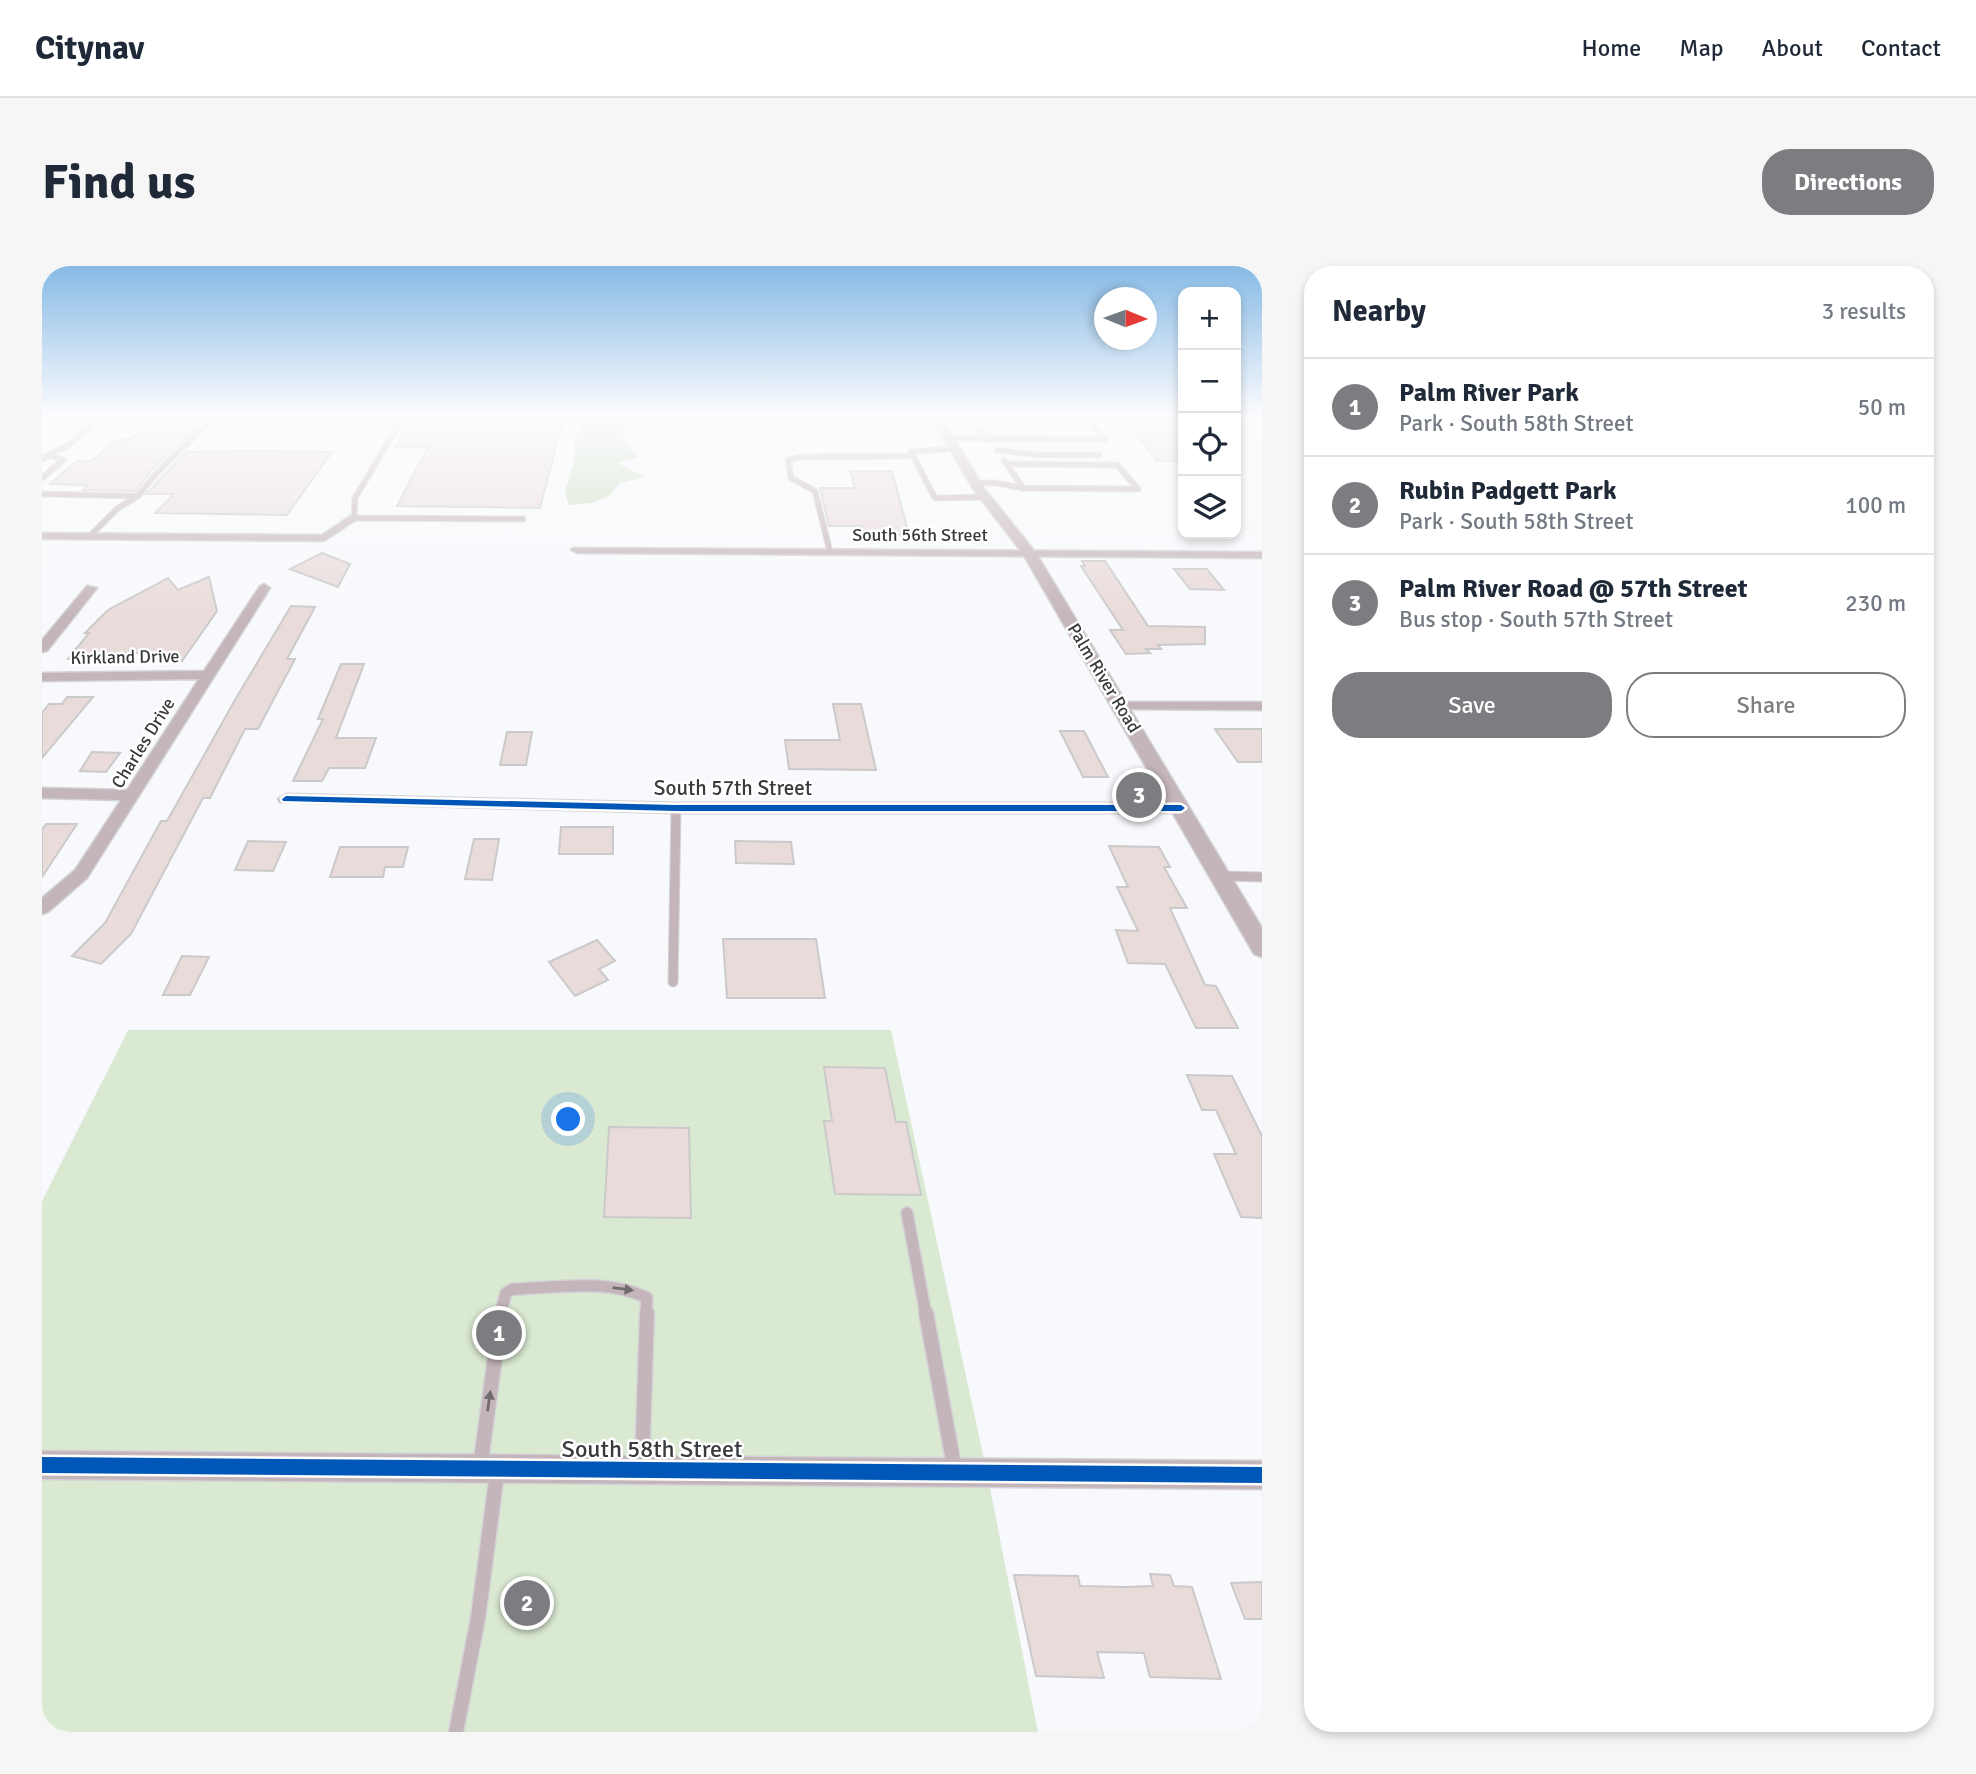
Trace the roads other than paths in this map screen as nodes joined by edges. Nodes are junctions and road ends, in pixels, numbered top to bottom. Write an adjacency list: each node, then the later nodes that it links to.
1 (147, 484): 11 (lane)
2 (363, 484): 13 (lane)
3 (806, 484): 18 (lane)
4 (928, 484): 12 (lane)
5 (976, 484): 12 (street, Palm River Road)
6 (1004, 484): 9 (lane)
7 (1021, 484): 9 (lane)
8 (1134, 484): 9 (lane)
9 (1023, 488)
10 (42, 494): 11 (lane)
11 (138, 496): 16 (lane)
12 (985, 497): 19 (street, Palm River Road)
13 (354, 518): 14 (lane); 16 (street)
14 (523, 519)
15 (42, 536): 16 (street)
16 (90, 537)
17 (577, 550): 18 (street, South 56th Street)
18 (830, 552): 19 (street, South 56th Street)
19 (1029, 553): 20 (street, South 56th Street); 26 (street, Palm River Road)
20 (1262, 555)
21 (90, 588): 23 (street)
22 (264, 588): 24 (street, Charles Drive)
23 (42, 648)
24 (209, 675): 25 (street, Kirkland Drive); 29 (street, Charles Drive)
25 (42, 677)
26 (1121, 706): 27 (street); 32 (street, Palm River Road)
27 (1262, 706)
28 (42, 793): 29 (street)
29 (134, 795): 35 (street, Charles Drive)
30 (286, 799): 31 (street, South 57th Street)
31 (676, 808): 32 (street, South 57th Street); 37 (lane)
32 (1181, 808): 33 (street, Palm River Road)
33 (1220, 876): 34 (lane); 36 (street, Palm River Road)
34 (1262, 877)
35 (42, 908)
36 (1262, 948)
37 (673, 982)
38 (907, 1213): 42 (lane)
39 (42, 1465): 40 (street, South 58th Street)
40 (488, 1469): 41 (street, South 58th Street); 41 (lane, one-way to 41); 44 (lane)
41 (642, 1470): 42 (street, South 58th Street)
42 (955, 1472): 43 (street, South 58th Street)
43 (1262, 1475)
44 (456, 1732)

